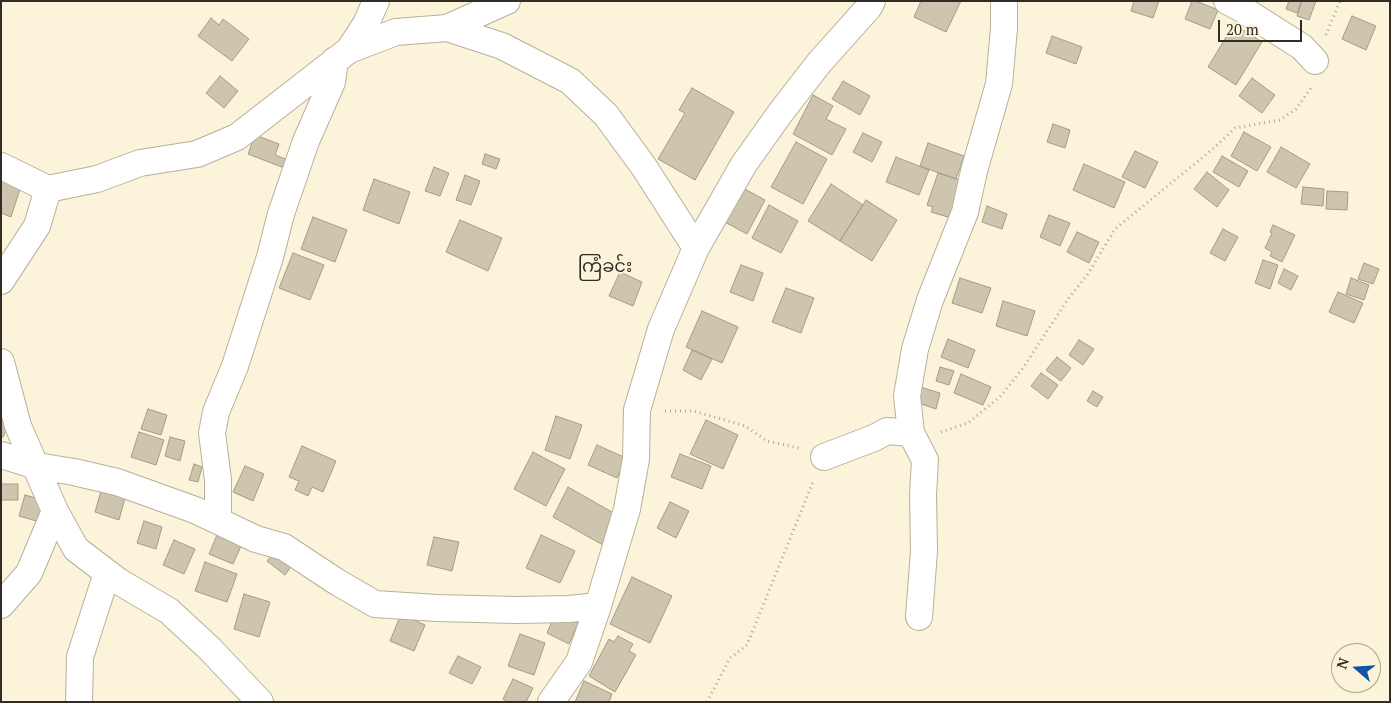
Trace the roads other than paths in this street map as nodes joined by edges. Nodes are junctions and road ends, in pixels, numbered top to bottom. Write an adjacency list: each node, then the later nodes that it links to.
1 (376, 1): 7 (street)
2 (507, 1): 6 (street)
3 (872, 1): 11 (street)
4 (1004, 1): 14 (street)
5 (1227, 1): 8 (street)
6 (447, 28): 7 (street); 11 (street)
7 (342, 55): 10 (street); 19 (street)
8 (1315, 61)
9 (1, 166): 10 (street)
10 (48, 190): 12 (street)
11 (696, 248): 22 (street)
12 (1, 281)
13 (1, 362): 17 (street)
14 (911, 433): 16 (street); 23 (street)
15 (1, 455): 17 (street)
16 (824, 457)
17 (37, 466): 18 (street); 19 (street)
18 (55, 511): 20 (street); 21 (street)
19 (218, 522): 22 (street)
20 (107, 573): 24 (street); 25 (street)
21 (1, 605)
22 (598, 606): 26 (street)
23 (919, 617)
24 (79, 702)
25 (260, 702)
26 (551, 702)

